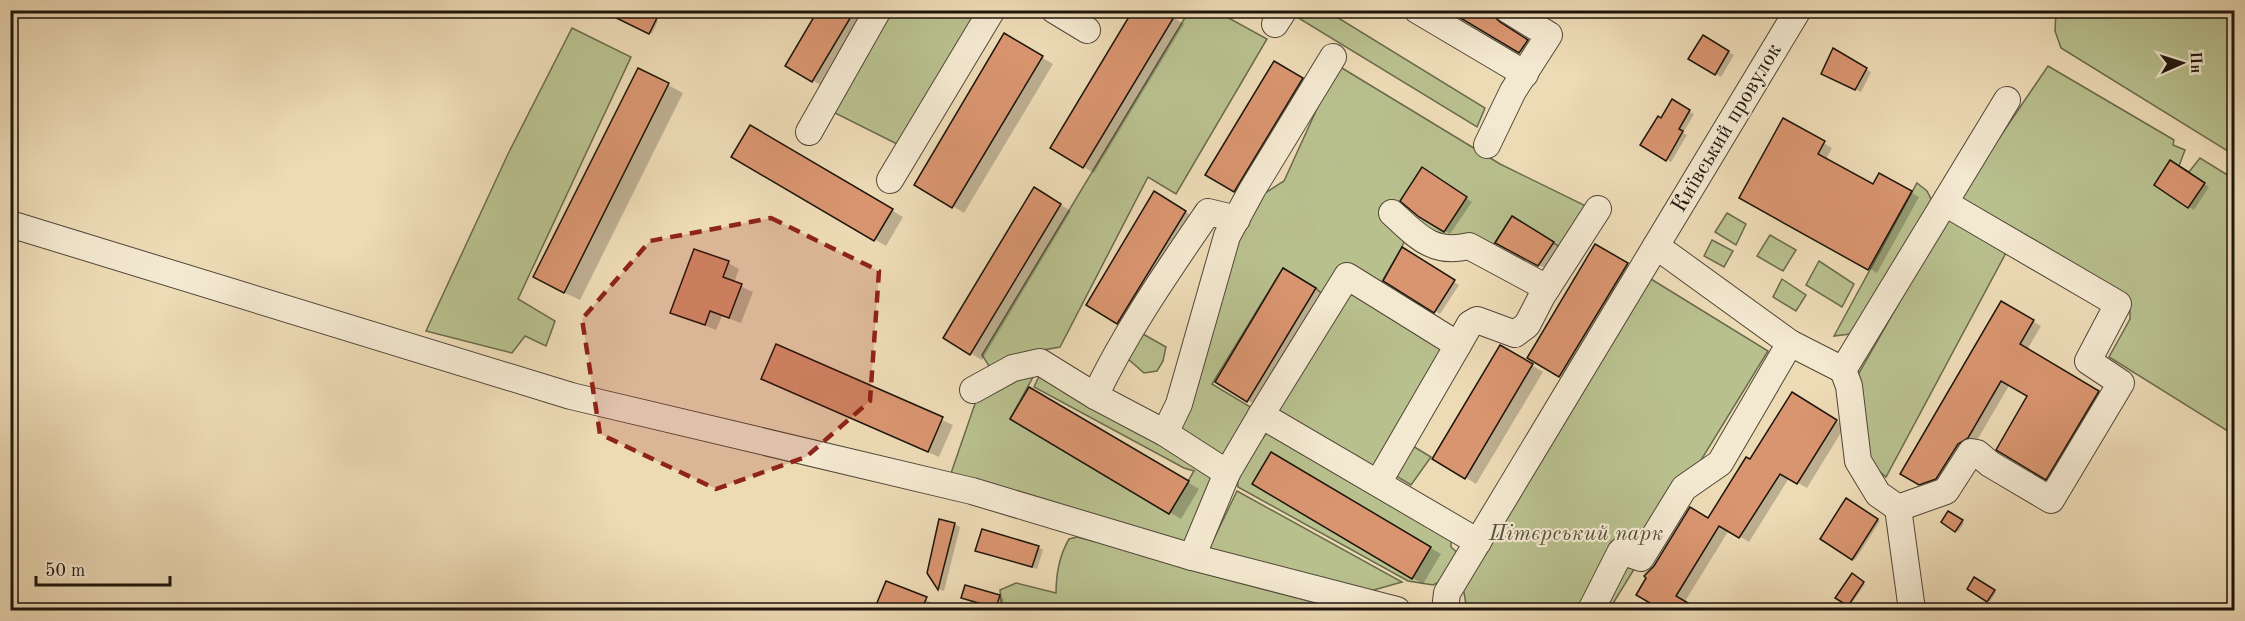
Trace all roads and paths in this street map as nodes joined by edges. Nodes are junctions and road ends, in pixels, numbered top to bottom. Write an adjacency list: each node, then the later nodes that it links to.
1 (878, 10): 11 (street)
2 (992, 10): 13 (street)
3 (1054, 10): 7 (street)
4 (1417, 10): 9 (street)
5 (1508, 10): 9 (street)
6 (1798, 10): 19 (street, Київський провулок)
7 (1087, 30)
8 (1333, 57): 17 (street)
9 (1525, 74): 12 (street)
10 (2007, 100): 14 (street)
11 (809, 132)
12 (1487, 145)
13 (890, 180)
14 (1945, 203): 23 (street); 30 (street)
15 (1598, 209): 20 (street)
16 (1392, 213): 20 (street)
17 (1237, 219): 25 (street); 27 (street)
18 (10, 224): 32 (street)
19 (1656, 246): 21 (street); 31 (street, Київський провулок)
20 (1547, 288): 22 (street)
21 (1790, 343): 23 (street); 35 (street)
22 (1458, 345): 26 (street); 29 (street)
23 (1843, 370): 30 (street)
24 (973, 390): 25 (street)
25 (1095, 396): 27 (street)
26 (1260, 415): 28 (street); 29 (street)
27 (1165, 433): 28 (street)
28 (1227, 473): 32 (street)
29 (1378, 483): 31 (street)
30 (1898, 508): 36 (street)
31 (1478, 542): 34 (street, Київський провулок)
32 (1192, 557): 33 (street)
33 (1396, 610)
34 (1444, 610)
35 (1591, 610)
36 (1912, 610)

